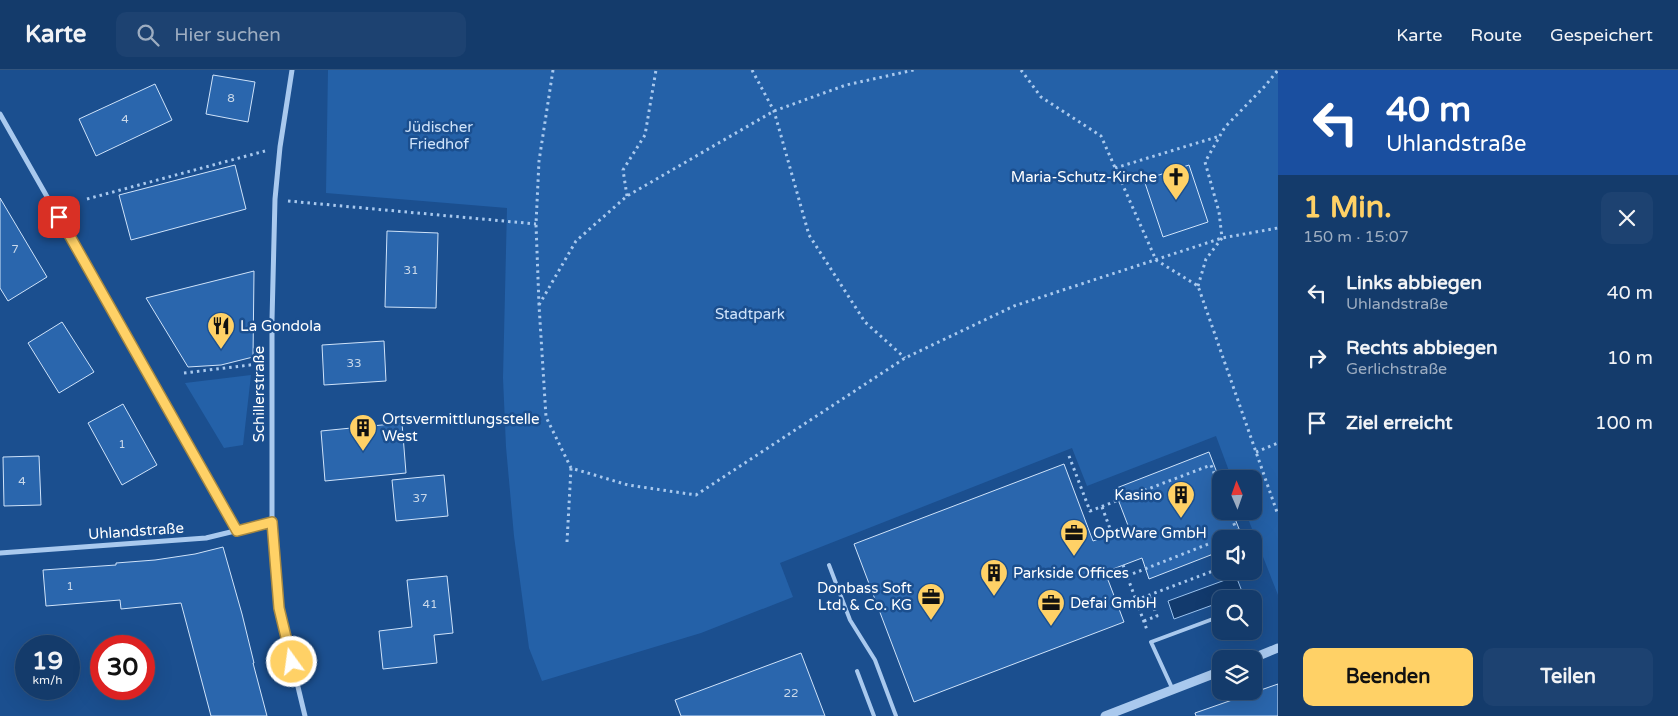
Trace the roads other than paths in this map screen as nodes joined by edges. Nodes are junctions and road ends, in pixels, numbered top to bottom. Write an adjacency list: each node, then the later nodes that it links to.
1 (292, 70): 3 (street, Schillerstraße)
2 (0, 114): 4 (street)
3 (272, 522): 4 (street, Uhlandstraße); 13 (street, Schillerstraße)
4 (237, 531): 5 (street, Uhlandstraße)
5 (0, 553)
6 (829, 564): 15 (lane)
7 (1212, 619): 12 (lane)
8 (1278, 648): 9 (street)
9 (1262, 655)
10 (857, 671): 14 (lane)
11 (1212, 675): 12 (street)
12 (1173, 690): 16 (street)
13 (305, 716)
14 (874, 716)
15 (896, 716)
16 (1105, 716)

